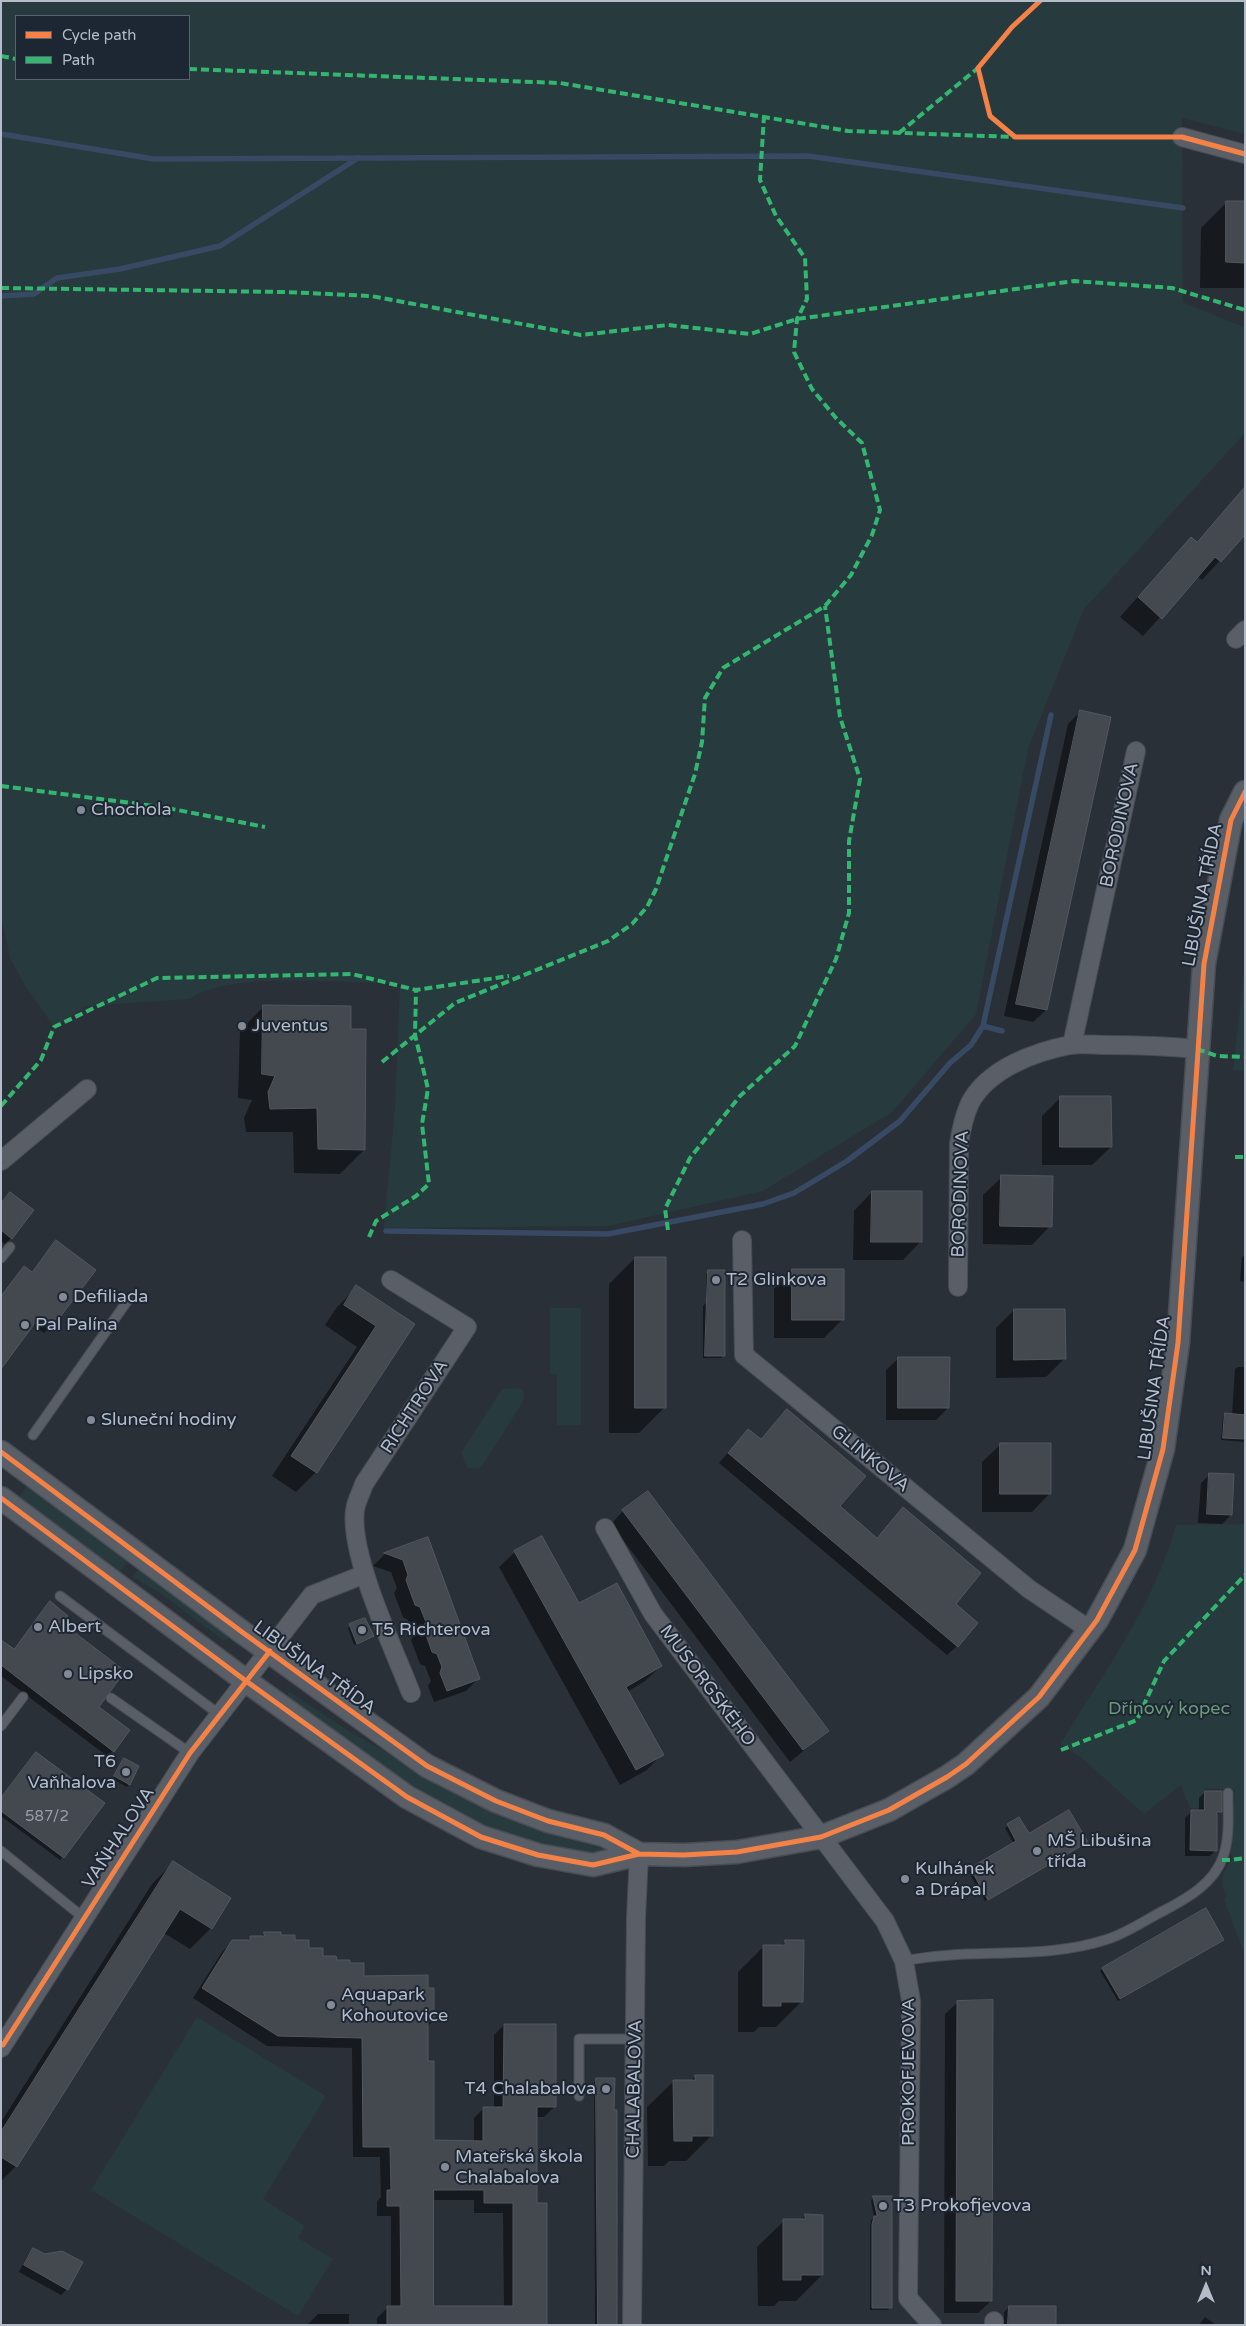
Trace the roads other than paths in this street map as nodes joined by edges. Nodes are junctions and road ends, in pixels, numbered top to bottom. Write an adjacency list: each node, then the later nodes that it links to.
1 (1182, 137): 2 (street)
2 (1245, 154)
3 (1136, 751): 5 (street, BORODINOVA)
4 (1245, 792): 6 (street, LIBUŠINA TŘÍDA)
5 (1072, 1045): 6 (street, BORODINOVA); 13 (street, BORODINOVA)
6 (1197, 1049): 21 (street, LIBUŠINA TŘÍDA)
7 (87, 1089): 8 (street)
8 (1, 1161)
9 (742, 1240): 21 (street, GLINKOVA)
10 (10, 1246): 11 (lane)
11 (1, 1258)
12 (391, 1280): 19 (street, RICHTROVA)
13 (958, 1287)
14 (128, 1300): 15 (lane)
15 (33, 1436)
16 (1, 1452): 22 (street, LIBUŠINA TŘÍDA)
17 (1, 1498): 23 (street, LIBUŠINA TŘÍDA)
18 (605, 1528): 31 (street, MUSORGSKÉHO)
19 (365, 1574): 22 (street); 24 (street, RICHTROVA)
20 (60, 1596): 27 (lane)
21 (1090, 1630): 31 (street, LIBUŠINA TŘÍDA)
22 (270, 1651): 23 (street, VAŇHALOVA); 33 (street, LIBUŠINA TŘÍDA)
23 (246, 1681): 27 (street, VAŇHALOVA); 33 (street, LIBUŠINA TŘÍDA)
24 (411, 1693)
25 (23, 1697): 28 (lane)
26 (111, 1698): 29 (lane)
27 (220, 1715): 29 (street, VAŇHALOVA)
28 (1, 1726)
29 (190, 1753): 34 (street, VAŇHALOVA)
30 (1228, 1793): 35 (lane)
31 (821, 1837): 33 (street, LIBUŠINA TŘÍDA); 35 (street, PROKOFJEVOVA)
32 (1, 1851): 34 (lane)
33 (640, 1854): 36 (street, CHALABALOVA)
34 (84, 1918): 37 (street, VAŇHALOVA)
35 (904, 1961): 40 (street, PROKOFJEVOVA)
36 (635, 2039): 38 (lane); 39 (street, CHALABALOVA)
37 (2, 2045)
38 (578, 2096)
39 (632, 2325)
40 (932, 2325)

